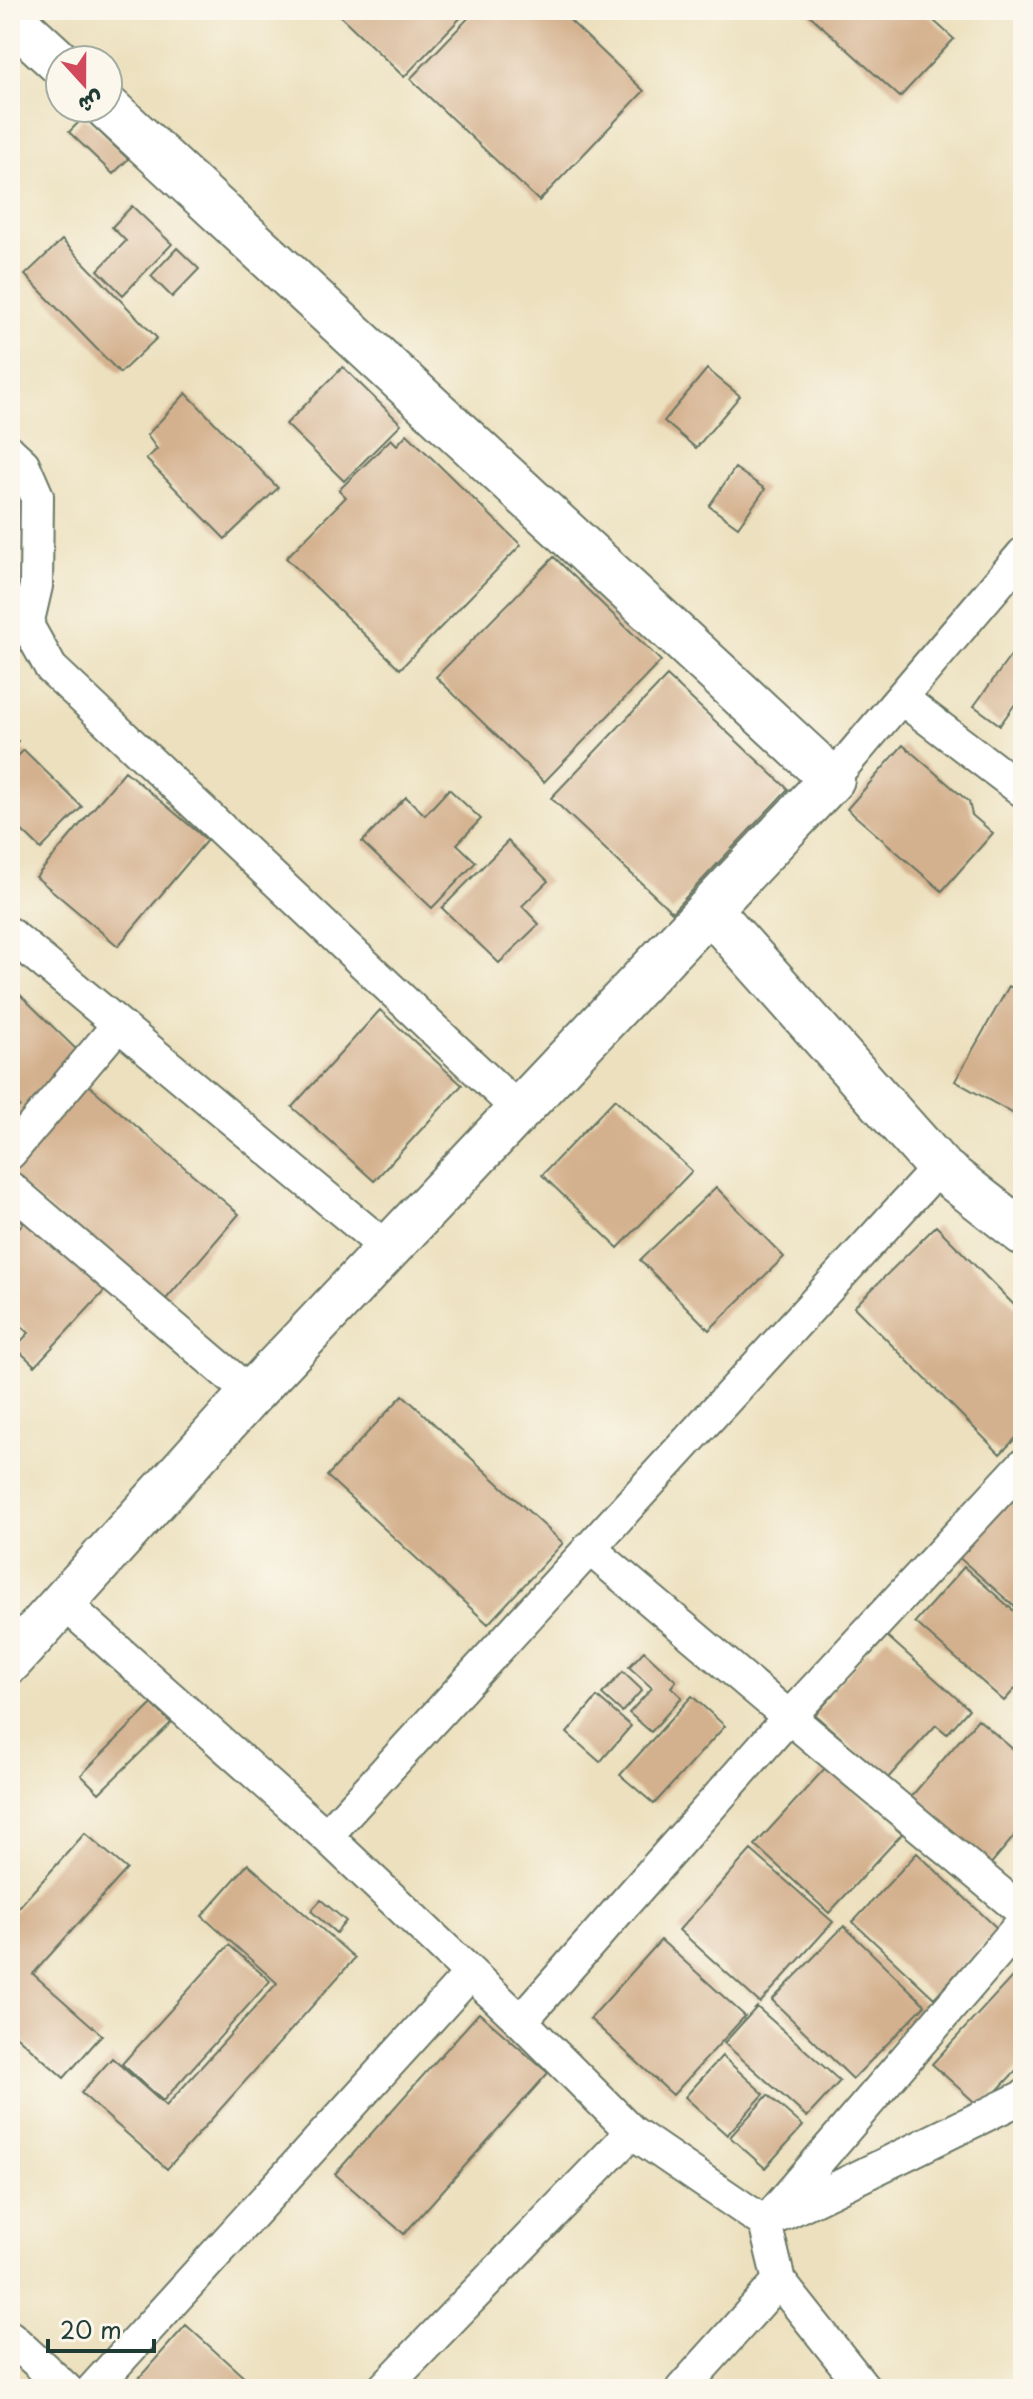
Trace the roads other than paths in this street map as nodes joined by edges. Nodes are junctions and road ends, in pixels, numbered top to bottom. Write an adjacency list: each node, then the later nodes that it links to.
1 (10, 17): 2 (street)
2 (44, 48)
3 (124, 123): 7 (street)
4 (10, 452): 12 (street)
5 (1023, 554): 6 (street)
6 (901, 698): 7 (street); 8 (street)
7 (832, 779): 9 (street)
8 (1023, 791)
9 (710, 910): 12 (street); 14 (street)
10 (10, 934): 11 (street)
11 (118, 1025): 13 (street); 17 (street)
12 (520, 1111): 17 (street)
13 (10, 1153)
14 (939, 1167): 16 (street); 20 (street)
15 (10, 1188): 18 (street)
16 (1023, 1233)
17 (389, 1250): 18 (street)
18 (251, 1394): 21 (street)
19 (1023, 1465): 23 (street)
20 (589, 1548): 23 (street); 24 (street)
21 (64, 1603): 22 (street); 24 (street)
22 (10, 1661)
23 (789, 1717): 25 (street); 28 (street)
24 (326, 1836): 27 (street)
25 (1023, 1912)
26 (1023, 1922): 31 (street)
27 (470, 1974): 28 (street); 35 (street)
28 (521, 2021): 30 (street)
29 (1023, 2097): 31 (street)
30 (632, 2132): 31 (street); 36 (street)
31 (765, 2223): 32 (street)
32 (779, 2281): 37 (street); 38 (street)
33 (10, 2337): 34 (street)
34 (66, 2389)
35 (93, 2389)
36 (383, 2389)
37 (682, 2389)
38 (865, 2389)

